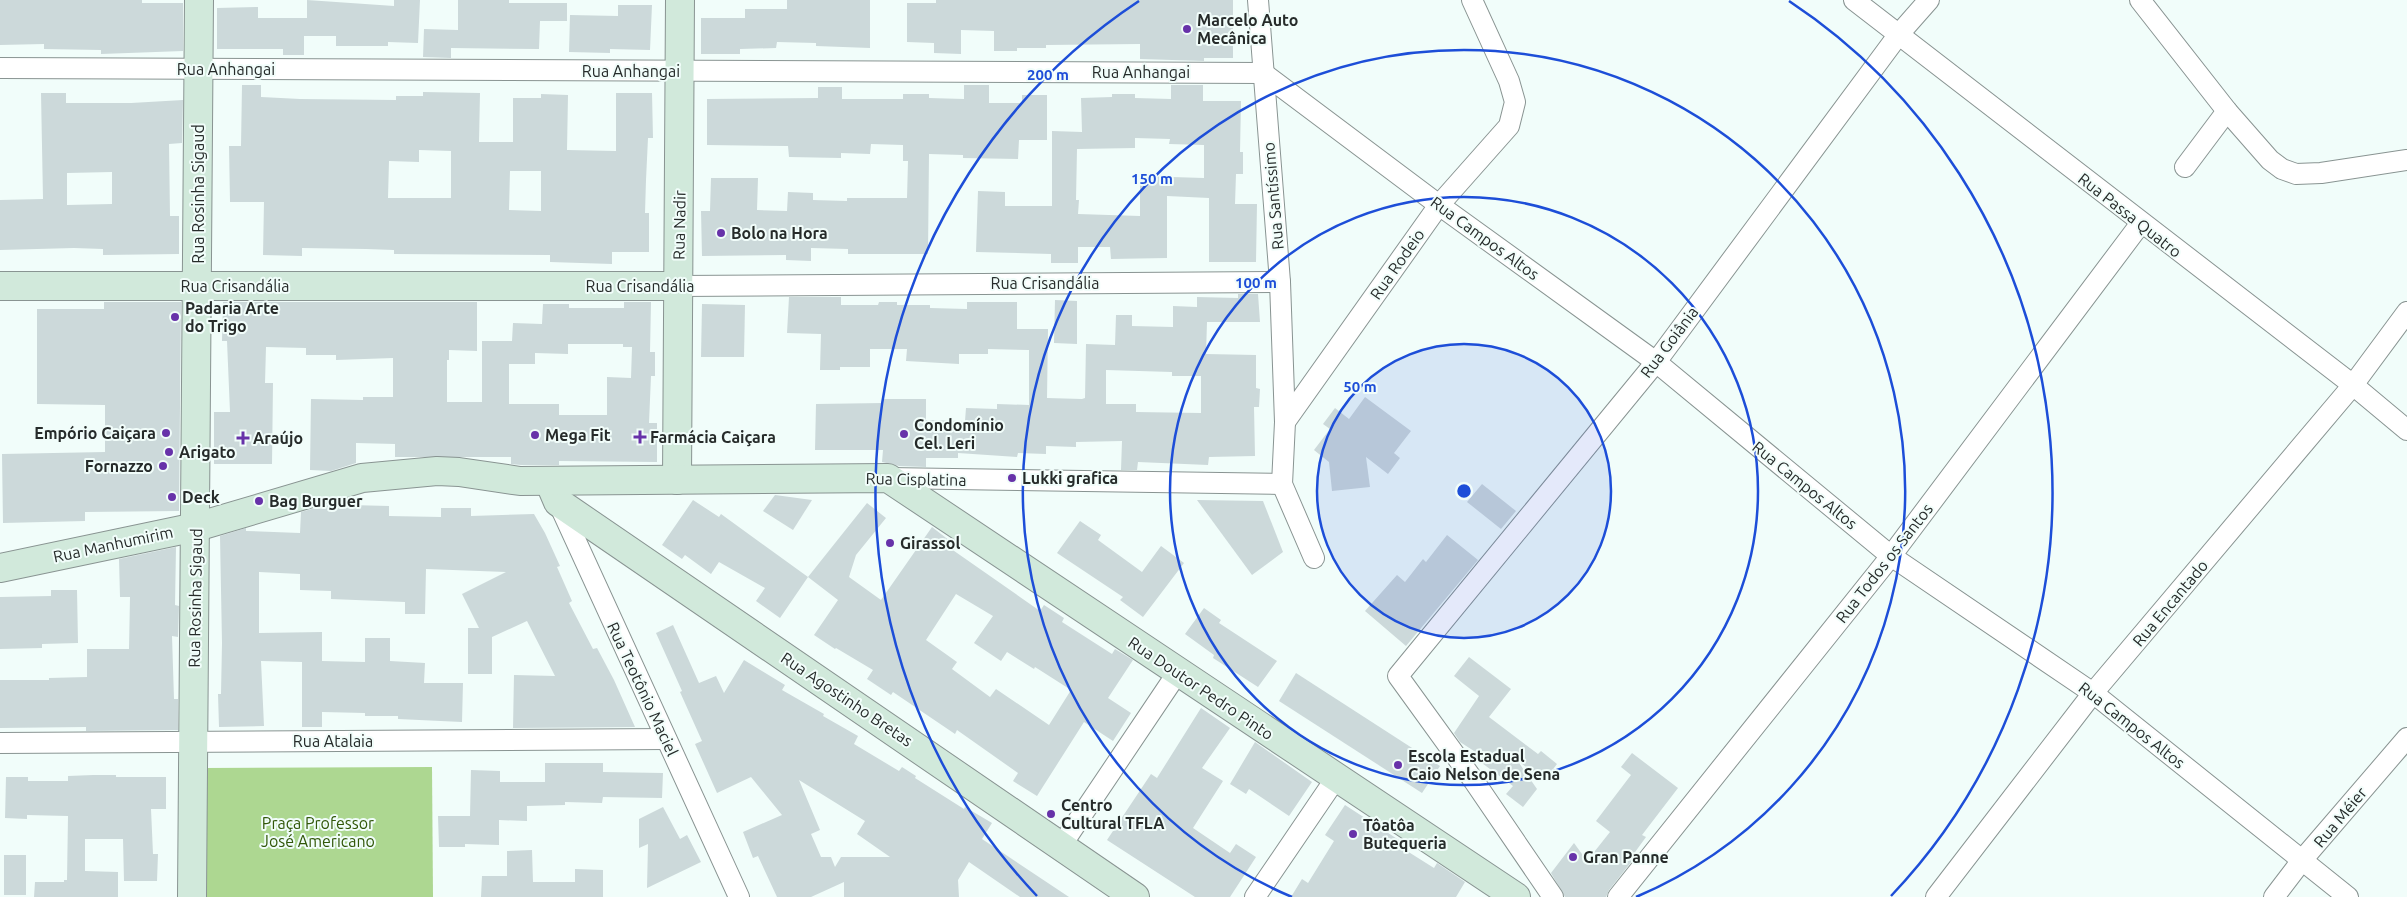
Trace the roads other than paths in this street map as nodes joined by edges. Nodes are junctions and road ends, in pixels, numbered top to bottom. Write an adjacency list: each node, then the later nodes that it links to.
1 (199, 0): 10 (street, Rua Rosinha Sigaud)
2 (680, 0): 11 (street, Rua Nadir)
3 (1472, 0): 16 (street, Rua Rodeio)
4 (1854, 0): 8 (street, Rua Passa Quatro)
5 (1929, 0): 8 (street, Rua Goiânia)
6 (2140, 0): 13 (street)
7 (1262, 4): 12 (street, Rua Santíssimo)
8 (1899, 34): 17 (street, Rua Passa Quatro); 23 (street, Rua Goiânia)
9 (0, 68): 10 (street, Rua Anhangai)
10 (198, 68): 11 (street, Rua Anhangai); 20 (street, Rua Rosinha Sigaud)
11 (680, 72): 12 (street, Rua Anhangai); 21 (street, Rua Nadir)
12 (1263, 73): 16 (street, Rua Campos Altos); 18 (street, Rua Santíssimo)
13 (2228, 111): 14 (street); 15 (street)
14 (2407, 160)
15 (2185, 167)
16 (1439, 205): 23 (street, Rua Campos Altos); 25 (street, Rua Rodeio)
17 (2140, 223): 24 (street, Rua Passa Quatro); 32 (street, Rua Todos os Santos)
18 (1280, 282): 21 (street, Rua Crisandália); 25 (street, Rua Santíssimo)
19 (0, 286): 20 (street, Rua Crisandália)
20 (197, 286): 21 (street, Rua Crisandália); 31 (street, Rua Rosinha Sigaud)
21 (678, 286): 28 (street, Rua Nadir)
22 (2407, 312): 24 (street, Rua Encantado)
23 (1656, 362): 32 (street, Rua Campos Altos); 49 (street, Rua Goiânia)
24 (2353, 385): 26 (street, Rua Passa Quatro); 36 (street, Rua Encantado)
25 (1285, 422): 29 (street, Rua Santíssimo)
26 (2407, 430)
27 (888, 478): 28 (street, Rua Cisplatina); 29 (street, Rua Cisplatina); 35 (street, Rua Doutor Pedro Pinto)
28 (678, 480): 30 (street, Rua Cisplatina)
29 (1282, 484): 33 (street)
30 (553, 492): 31 (street, Rua Manhumirim); 38 (street, Rua Teotônio Maciel); 42 (street, Rua Agostinho Bretas)
31 (196, 527): 34 (street, Rua Manhumirim); 39 (street, Rua Rosinha Sigaud)
32 (1891, 556): 36 (street, Rua Campos Altos); 50 (street, Rua Todos os Santos)
33 (1314, 558)
34 (0, 568)
35 (1178, 672): 41 (street, Rua Doutor Pedro Pinto); 42 (street)
36 (2093, 694): 43 (street, Rua Campos Altos); 51 (street, Rua Encantado)
37 (2407, 738): 43 (street, Rua Méier)
38 (666, 739): 39 (street, Rua Atalaia); 45 (street, Rua Teotônio Maciel)
39 (193, 742): 40 (street, Rua Atalaia); 44 (street, Rua Rosinha Sigaud)
40 (0, 743)
41 (1336, 778): 47 (street); 48 (street, Rua Doutor Pedro Pinto)
42 (1061, 846): 46 (street, Rua Agostinho Bretas)
43 (2303, 859): 52 (street, Rua Méier); 53 (street, Rua Campos Altos)
44 (192, 897)
45 (739, 897)
46 (1135, 897)
47 (1255, 897)
48 (1516, 897)
49 (1553, 897)
50 (1618, 897)
51 (1936, 897)
52 (2274, 897)
53 (2348, 897)

